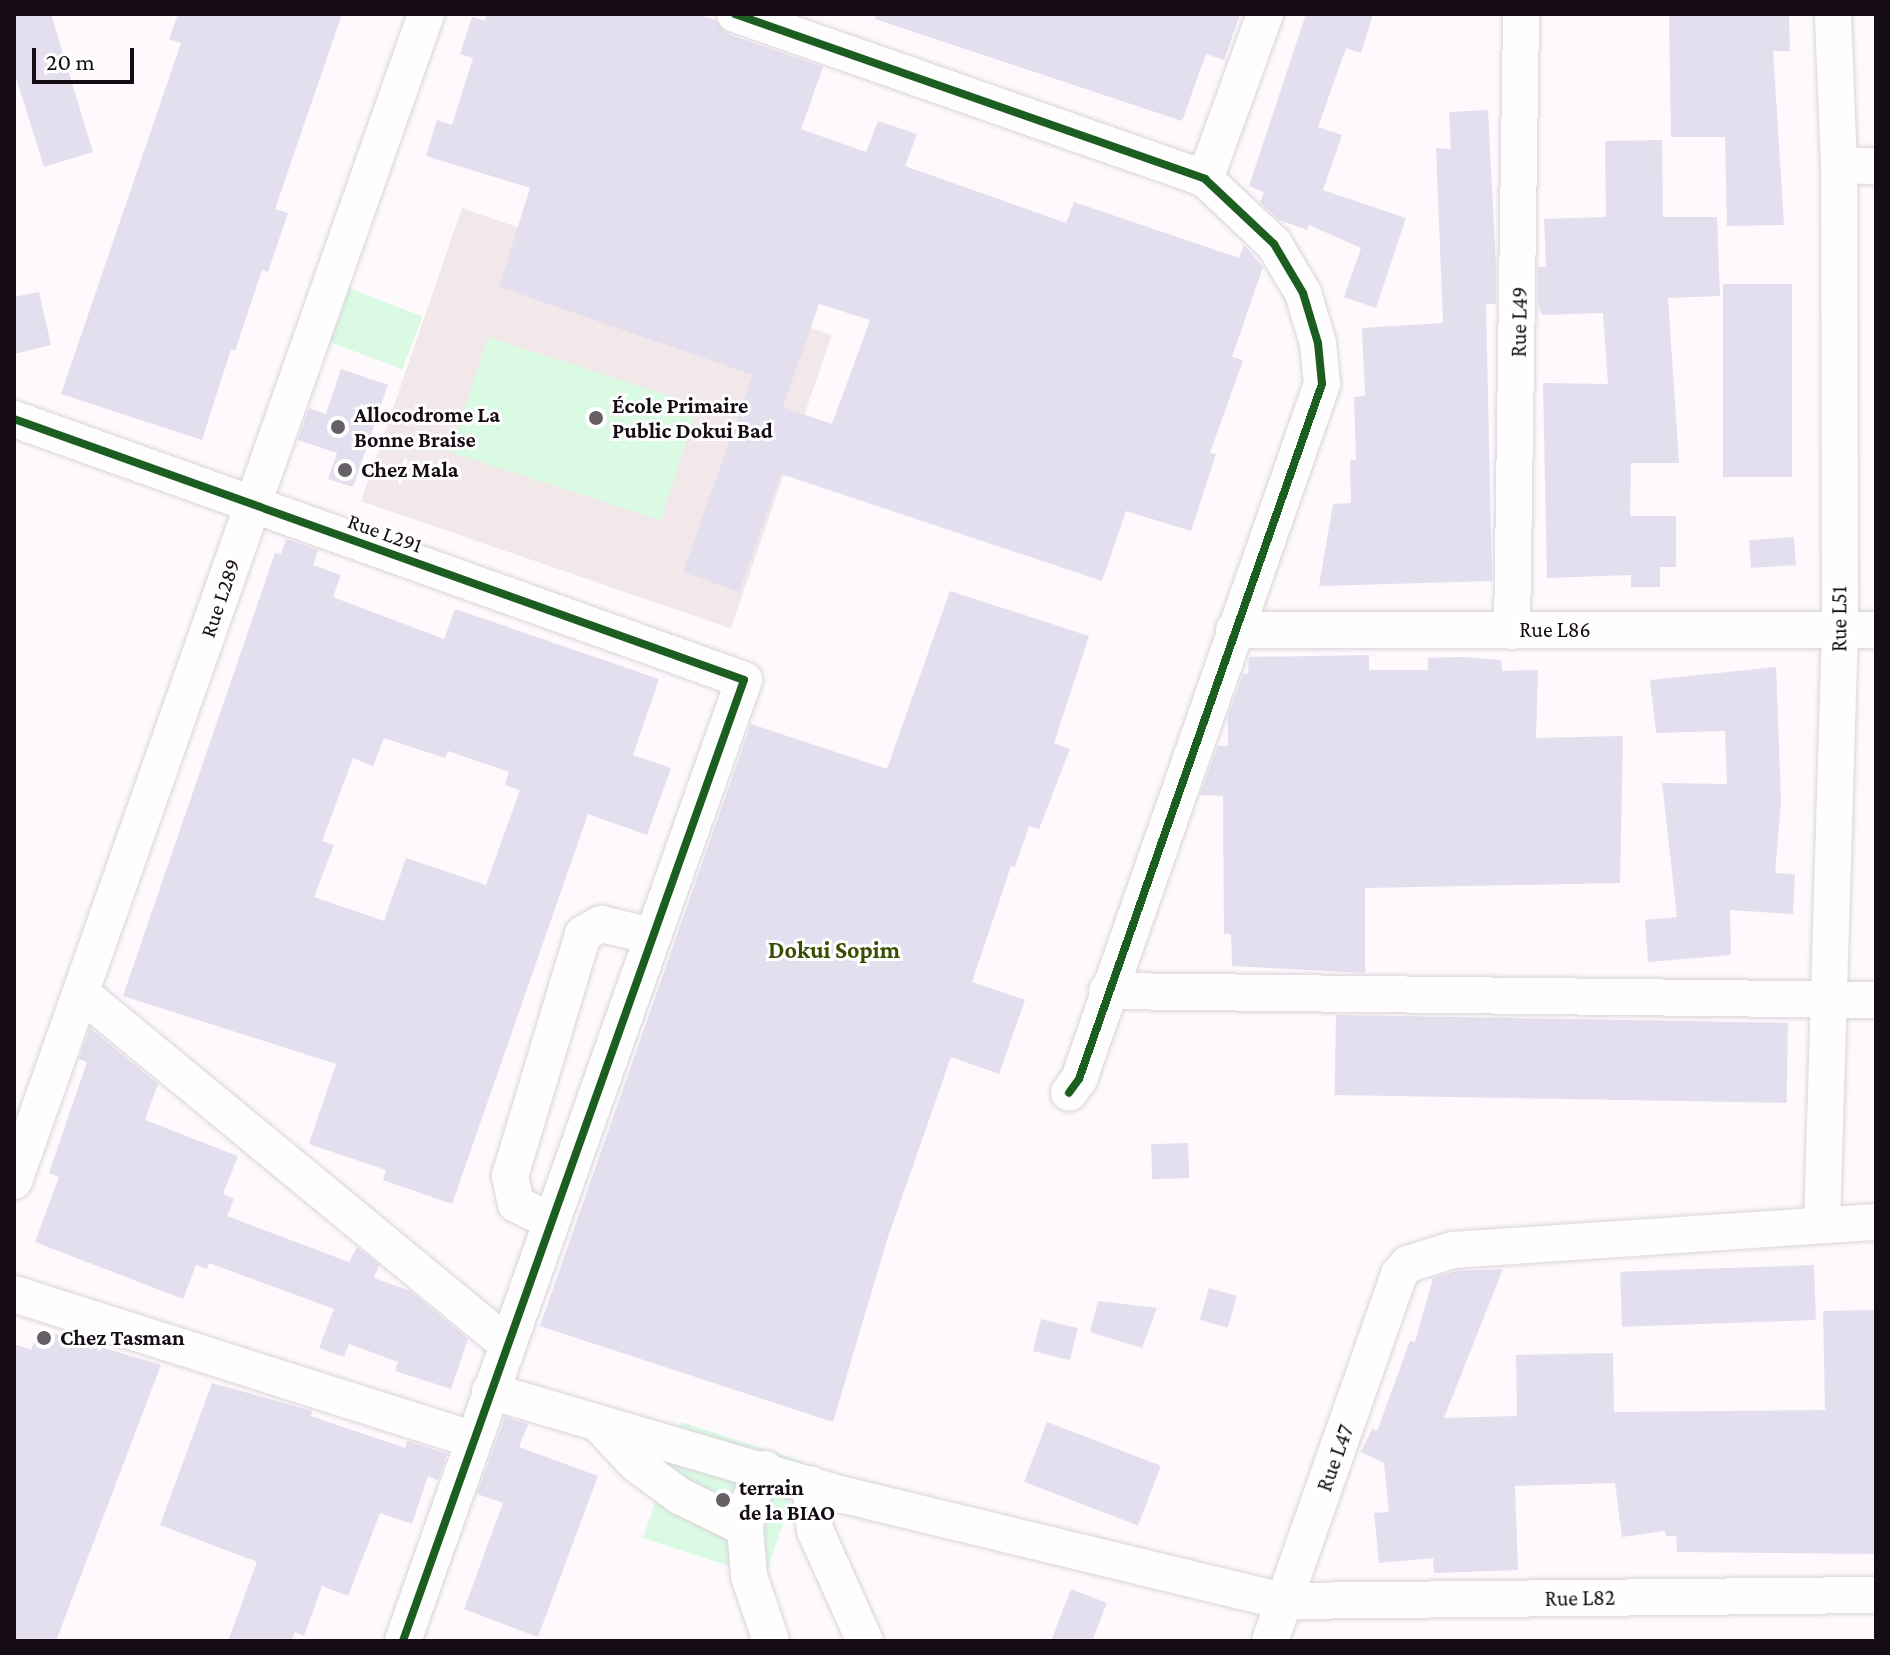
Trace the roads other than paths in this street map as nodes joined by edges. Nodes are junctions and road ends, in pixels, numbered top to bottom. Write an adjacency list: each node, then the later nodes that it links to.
1 (426, 14): 10 (street, Rue L289)
2 (735, 14): 8 (street)
3 (1265, 14): 8 (street)
4 (1521, 14): 14 (street, Rue L49)
5 (1833, 14): 6 (street, Rue L51)
6 (1839, 165): 7 (street); 11 (street, Rue L51)
7 (1876, 166)
8 (1205, 179): 12 (street)
9 (14, 419): 10 (street, Rue L291)
10 (253, 505): 15 (street, Rue L291); 17 (street, Rue L289)
11 (1840, 629): 13 (street, Rue L86); 14 (street, Rue L86); 19 (street, Rue L51)
12 (1234, 630): 14 (street, Rue L86); 16 (street)
13 (1876, 630)
14 (1512, 631)
15 (653, 936): 22 (street); 22 (street)
16 (1107, 991): 19 (street); 20 (street)
17 (81, 993): 21 (street, Rue L289); 26 (street)
18 (1876, 1000): 19 (street)
19 (1831, 1001): 24 (street, Rue L51)
20 (1069, 1093)
21 (14, 1181)
22 (551, 1221): 26 (street)
23 (1876, 1222): 24 (street)
24 (1822, 1224): 34 (street, Rue L47)
25 (14, 1294): 29 (street)
26 (507, 1344): 27 (street)
27 (490, 1391): 28 (street, Rue L82); 29 (street)
28 (598, 1422): 30 (street, Rue L82); 32 (street)
29 (473, 1440): 35 (street)
30 (765, 1469): 31 (street, Rue L82); 32 (street)
31 (810, 1484): 34 (street, Rue L82); 37 (street)
32 (745, 1528): 36 (street)
33 (1876, 1595): 34 (street, Rue L82)
34 (1283, 1601): 38 (street, Rue L47)
35 (403, 1641)
36 (771, 1641)
37 (865, 1641)
38 (1270, 1641)

